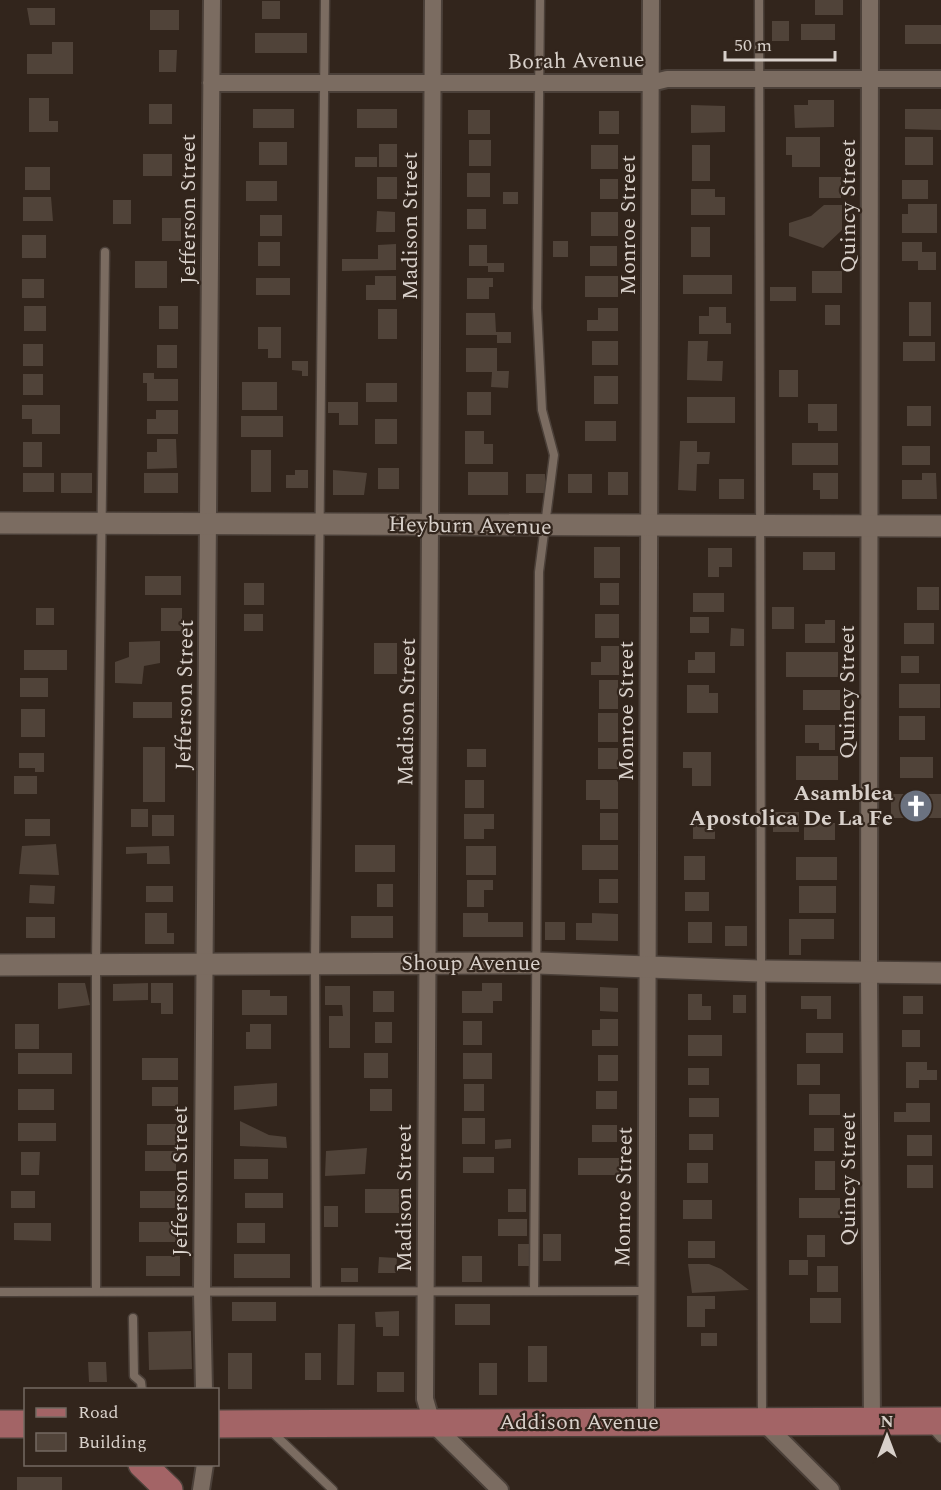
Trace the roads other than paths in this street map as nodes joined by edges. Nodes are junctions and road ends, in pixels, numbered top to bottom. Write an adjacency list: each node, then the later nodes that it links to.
1 (212, 0): 11 (street, Jefferson Street)
2 (325, 0): 12 (lane)
3 (433, 0): 15 (street, Madison Street)
4 (540, 0): 14 (lane)
5 (651, 0): 13 (street, Monroe Street)
6 (759, 0): 8 (lane)
7 (870, 0): 9 (street, Quincy Street)
8 (759, 79): 9 (street, Borah Avenue); 13 (street, Borah Avenue); 26 (lane)
9 (871, 79): 10 (street, Borah Avenue); 22 (street, Quincy Street)
10 (941, 79)
11 (211, 83): 12 (street, Borah Avenue); 19 (street, Jefferson Street)
12 (324, 83): 15 (street, Borah Avenue); 20 (lane)
13 (651, 83): 14 (street, Borah Avenue); 25 (street, Monroe Street)
14 (538, 84): 15 (street, Borah Avenue); 24 (lane)
15 (433, 85): 21 (street, Madison Street)
16 (105, 252): 18 (lane)
17 (0, 523): 18 (street, Heyburn Avenue)
18 (101, 523): 19 (street, Heyburn Avenue); 27 (lane)
19 (209, 523): 20 (street, Heyburn Avenue); 28 (street, Jefferson Street)
20 (318, 524): 21 (street, Heyburn Avenue); 29 (lane)
21 (432, 526): 24 (street, Heyburn Avenue); 31 (street, Madison Street)
22 (869, 526): 23 (street, Heyburn Avenue); 26 (street, Heyburn Avenue); 36 (street, Quincy Street)
23 (941, 526)
24 (546, 527): 25 (street, Heyburn Avenue); 30 (lane)
25 (649, 527): 26 (street, Heyburn Avenue); 33 (street, Monroe Street)
26 (760, 527): 34 (lane)
27 (96, 963): 28 (street, Shoup Avenue); 32 (street, Shoup Avenue); 40 (lane)
28 (205, 963): 29 (street, Shoup Avenue); 41 (street, Jefferson Street)
29 (315, 963): 31 (street, Shoup Avenue); 42 (lane)
30 (537, 963): 31 (street, Shoup Avenue); 33 (street, Shoup Avenue); 37 (lane)
31 (426, 964): 43 (street, Madison Street)
32 (0, 965)
33 (649, 966): 34 (street, Shoup Avenue); 38 (street, Monroe Street)
34 (760, 971): 36 (street, Shoup Avenue); 47 (lane)
35 (941, 972): 36 (street, Shoup Avenue)
36 (869, 973): 48 (street, Quincy Street)
37 (534, 1291): 38 (lane); 43 (lane)
38 (646, 1291): 49 (street, Monroe Street)
39 (0, 1292): 40 (lane)
40 (96, 1292): 41 (lane)
41 (202, 1292): 42 (lane); 46 (street, Jefferson Street)
42 (316, 1292): 43 (lane)
43 (426, 1292): 50 (street, Madison Street)
44 (133, 1318): 45 (lane)
45 (141, 1388)
46 (204, 1388)
47 (762, 1421): 48 (main road, Addison Avenue); 49 (main road, Addison Avenue); 62 (street)
48 (872, 1421): 55 (main road, Addison Avenue)
49 (646, 1422): 50 (main road, Addison Avenue)
50 (432, 1423): 54 (main road, Addison Avenue); 61 (street)
51 (0, 1424): 52 (main road)
52 (24, 1424)
53 (219, 1424): 54 (main road, Addison Avenue)
54 (263, 1424): 60 (lane)
55 (935, 1426)
56 (144, 1466): 58 (main road)
57 (205, 1466): 59 (street)
58 (169, 1490)
59 (201, 1490)
60 (333, 1490)
61 (500, 1490)
62 (831, 1490)

